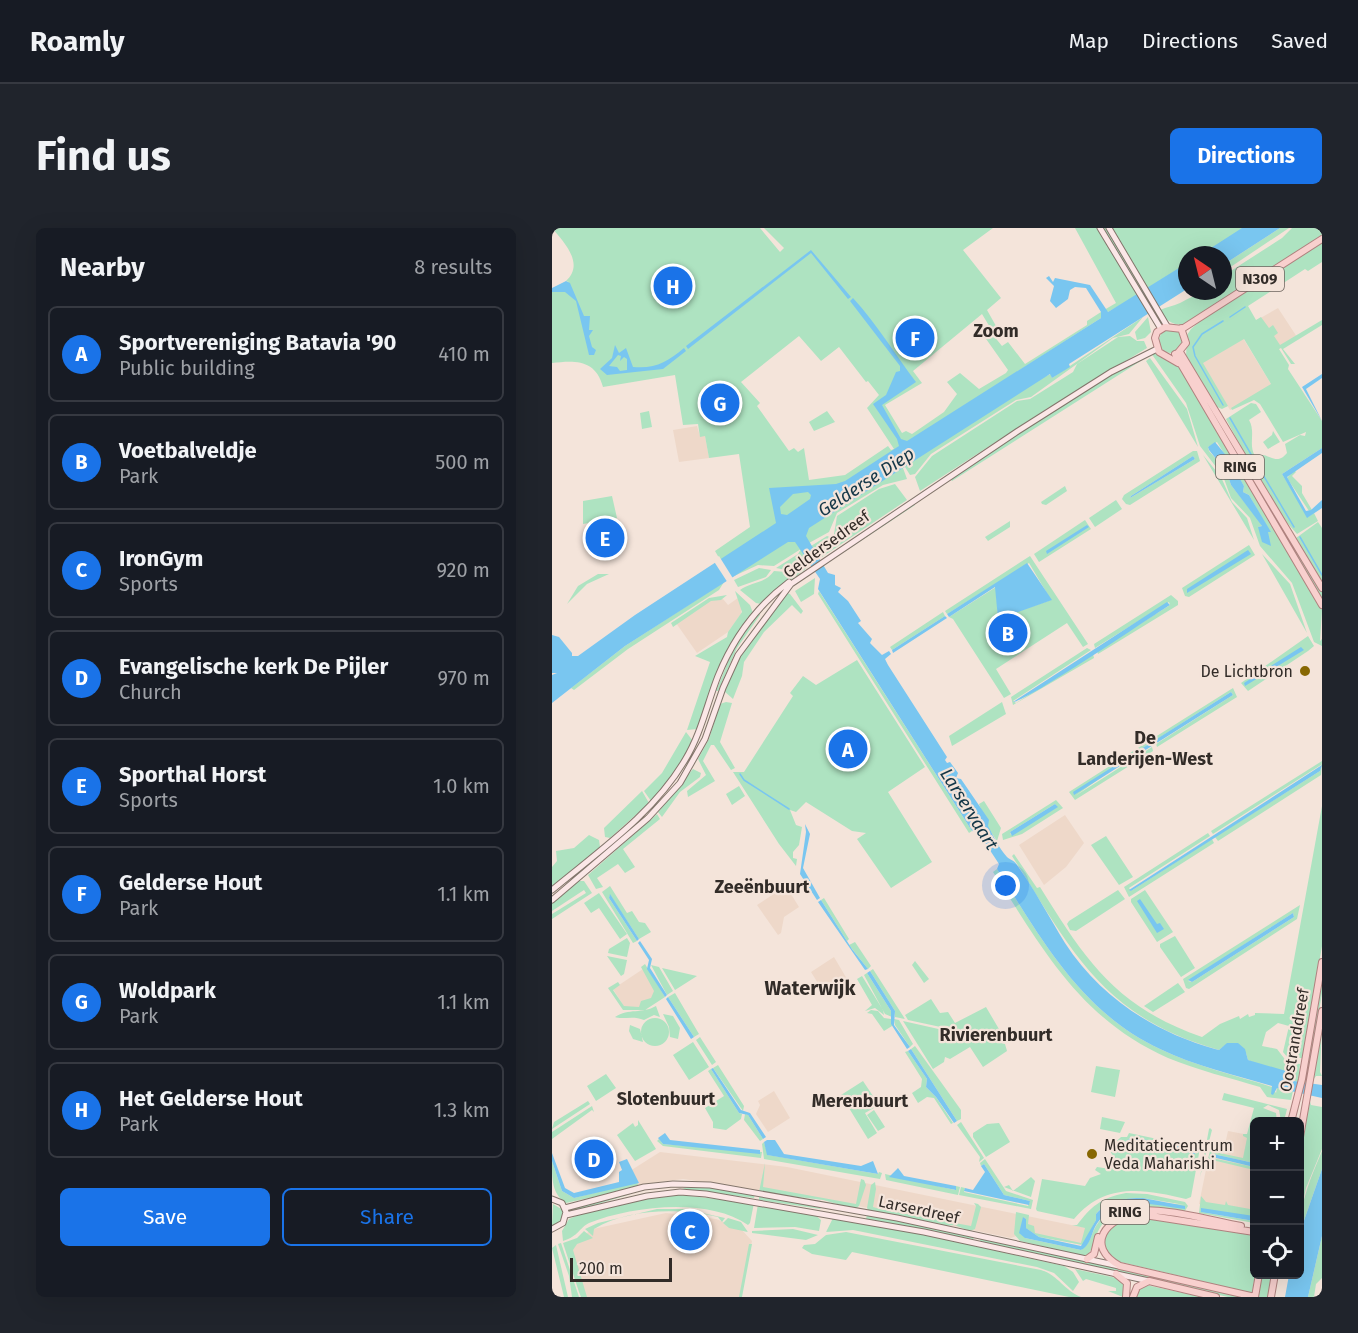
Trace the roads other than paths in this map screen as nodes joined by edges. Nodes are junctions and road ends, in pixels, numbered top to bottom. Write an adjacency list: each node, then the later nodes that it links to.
1 (1100, 228): 4 (main road)
2 (1109, 228): 4 (main road)
3 (1322, 239): 5 (main road, N309)
4 (1164, 327): 5 (main road); 6 (main road)
5 (1182, 331): 7 (main road)
6 (1157, 348): 7 (main road, RING); 9 (main road, Geldersedreef)
7 (1178, 354): 8 (main road, RING); 8 (main road, RING)
8 (1184, 363): 10 (main road, RING); 11 (main road, RING)
9 (807, 570): 12 (main road, Geldersedreef); 13 (main road, Geldersedreef)
10 (1322, 588)
11 (1322, 605)
12 (552, 890)
13 (552, 900)
14 (1322, 962): 16 (main road, Oostranddreef)
15 (1322, 1011): 17 (main road, Oostranddreef)
16 (1292, 1117)
17 (1302, 1117)
18 (552, 1199): 19 (main road)
19 (564, 1206): 20 (main road); 24 (main road, Larserdreef)
20 (567, 1216): 23 (main road); 26 (main road, Larserdreef)
21 (1250, 1229): 24 (main road, RING)
22 (1250, 1229): 25 (main road, RING)
23 (552, 1230)
24 (1087, 1259): 25 (main road, Larserdreef)
25 (1120, 1266): 30 (main road, Larserdreef)
26 (1116, 1274): 29 (main road, Larserdreef); 31 (main road)
27 (1258, 1279): 30 (main road)
28 (1274, 1279): 34 (main road)
29 (1149, 1281): 32 (main road); 33 (main road, Larserdreef)
30 (1252, 1296)
31 (1126, 1297)
32 (1133, 1297)
33 (1216, 1297)
34 (1271, 1297)

